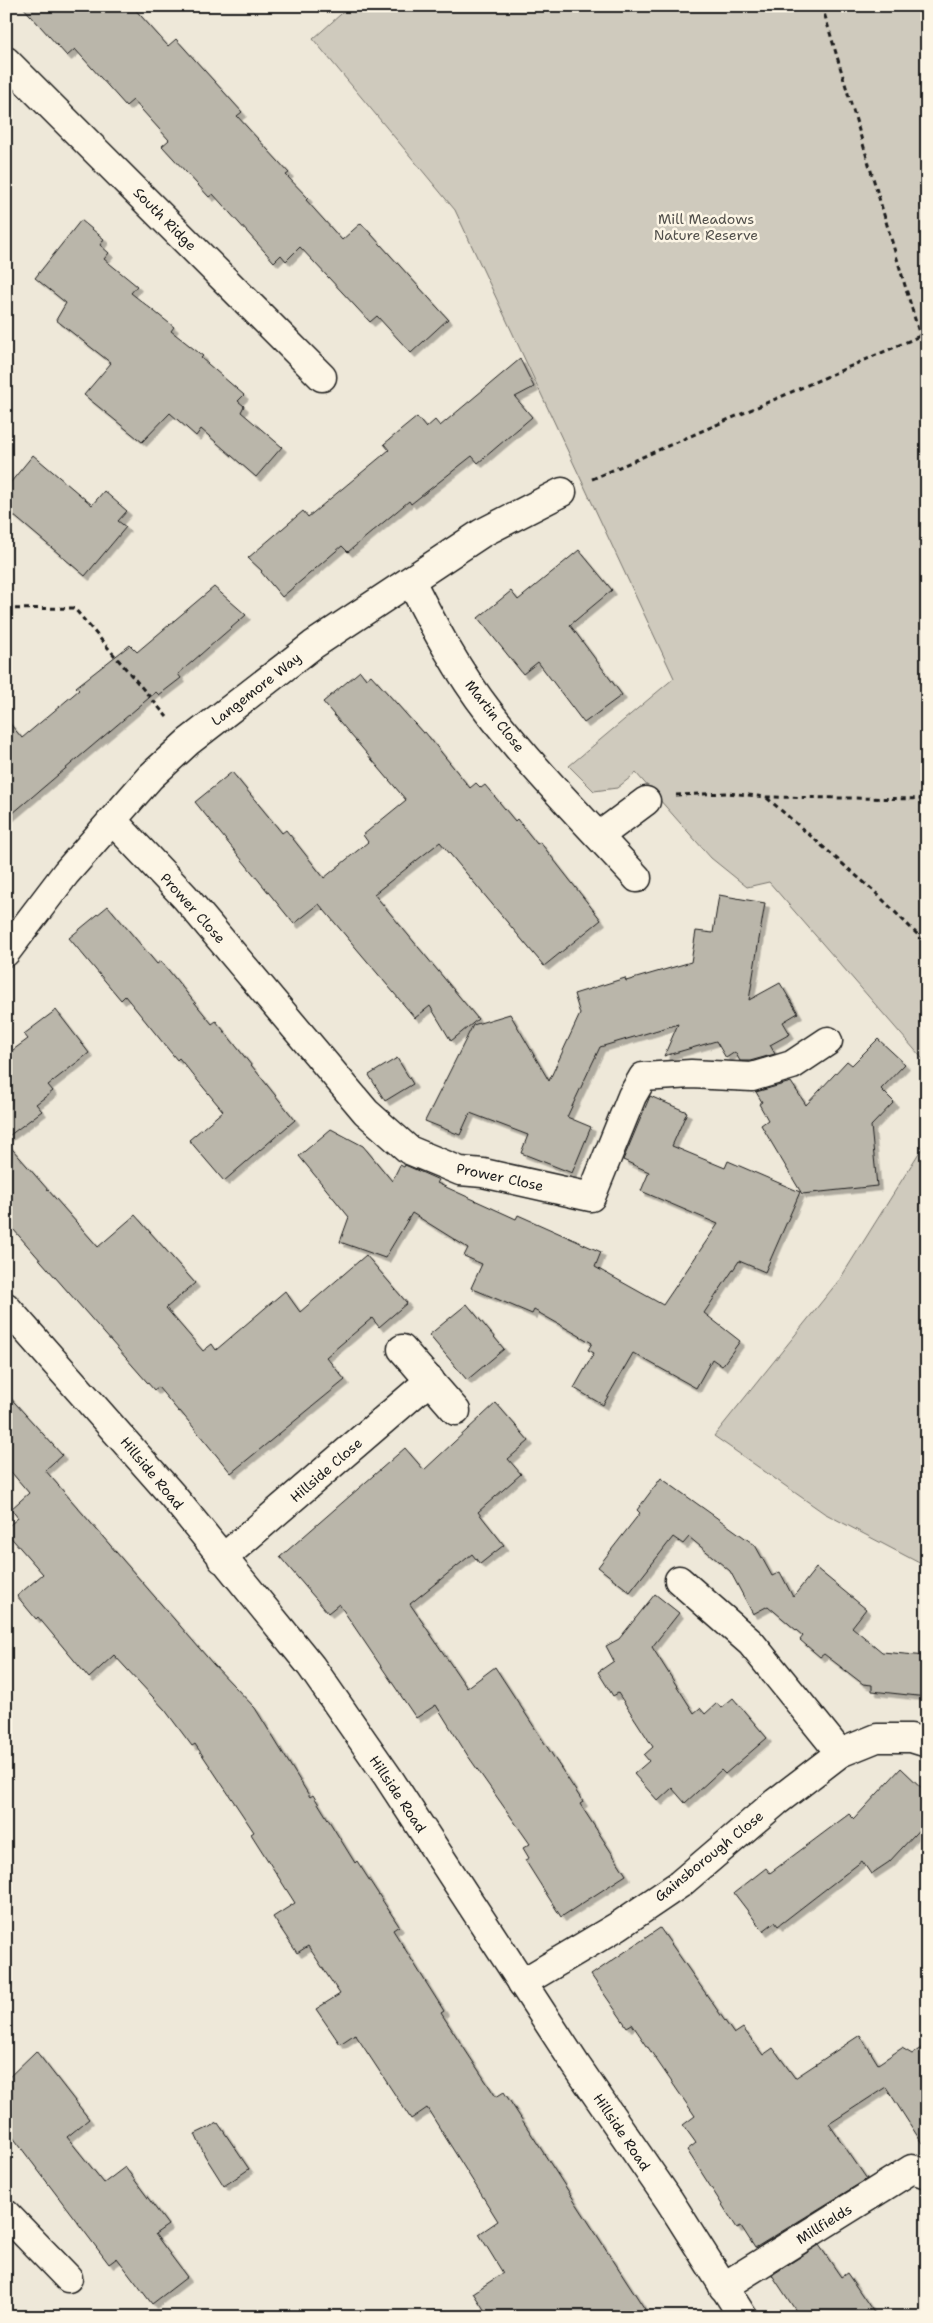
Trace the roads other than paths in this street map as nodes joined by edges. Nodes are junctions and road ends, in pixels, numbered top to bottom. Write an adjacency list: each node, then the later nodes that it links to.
1 (6, 62): 2 (street, South Ridge)
2 (322, 377)
3 (562, 492): 4 (street, Langemore Way)
4 (411, 581): 6 (street, Langemore Way); 7 (street, Martin Close)
5 (646, 801): 7 (street)
6 (113, 821): 9 (street, Langemore Way); 10 (street, Prower Close)
7 (599, 836): 8 (street, Martin Close)
8 (637, 878)
9 (6, 952)
10 (828, 1041)
11 (6, 1307): 15 (street, Hillside Road)
12 (402, 1349): 13 (street)
13 (430, 1380): 14 (street); 15 (street, Hillside Close)
14 (456, 1411)
15 (222, 1559): 19 (street, Hillside Road)
16 (679, 1580): 18 (street)
17 (927, 1744): 18 (street, Gainsborough Close)
18 (840, 1753): 19 (street, Gainsborough Close)
19 (522, 1983): 23 (street, Hillside Road)
20 (927, 2174): 23 (street, Millfields)
21 (6, 2214): 22 (street)
22 (68, 2278)
23 (723, 2288): 24 (street, Hillside Road)
24 (742, 2317)

